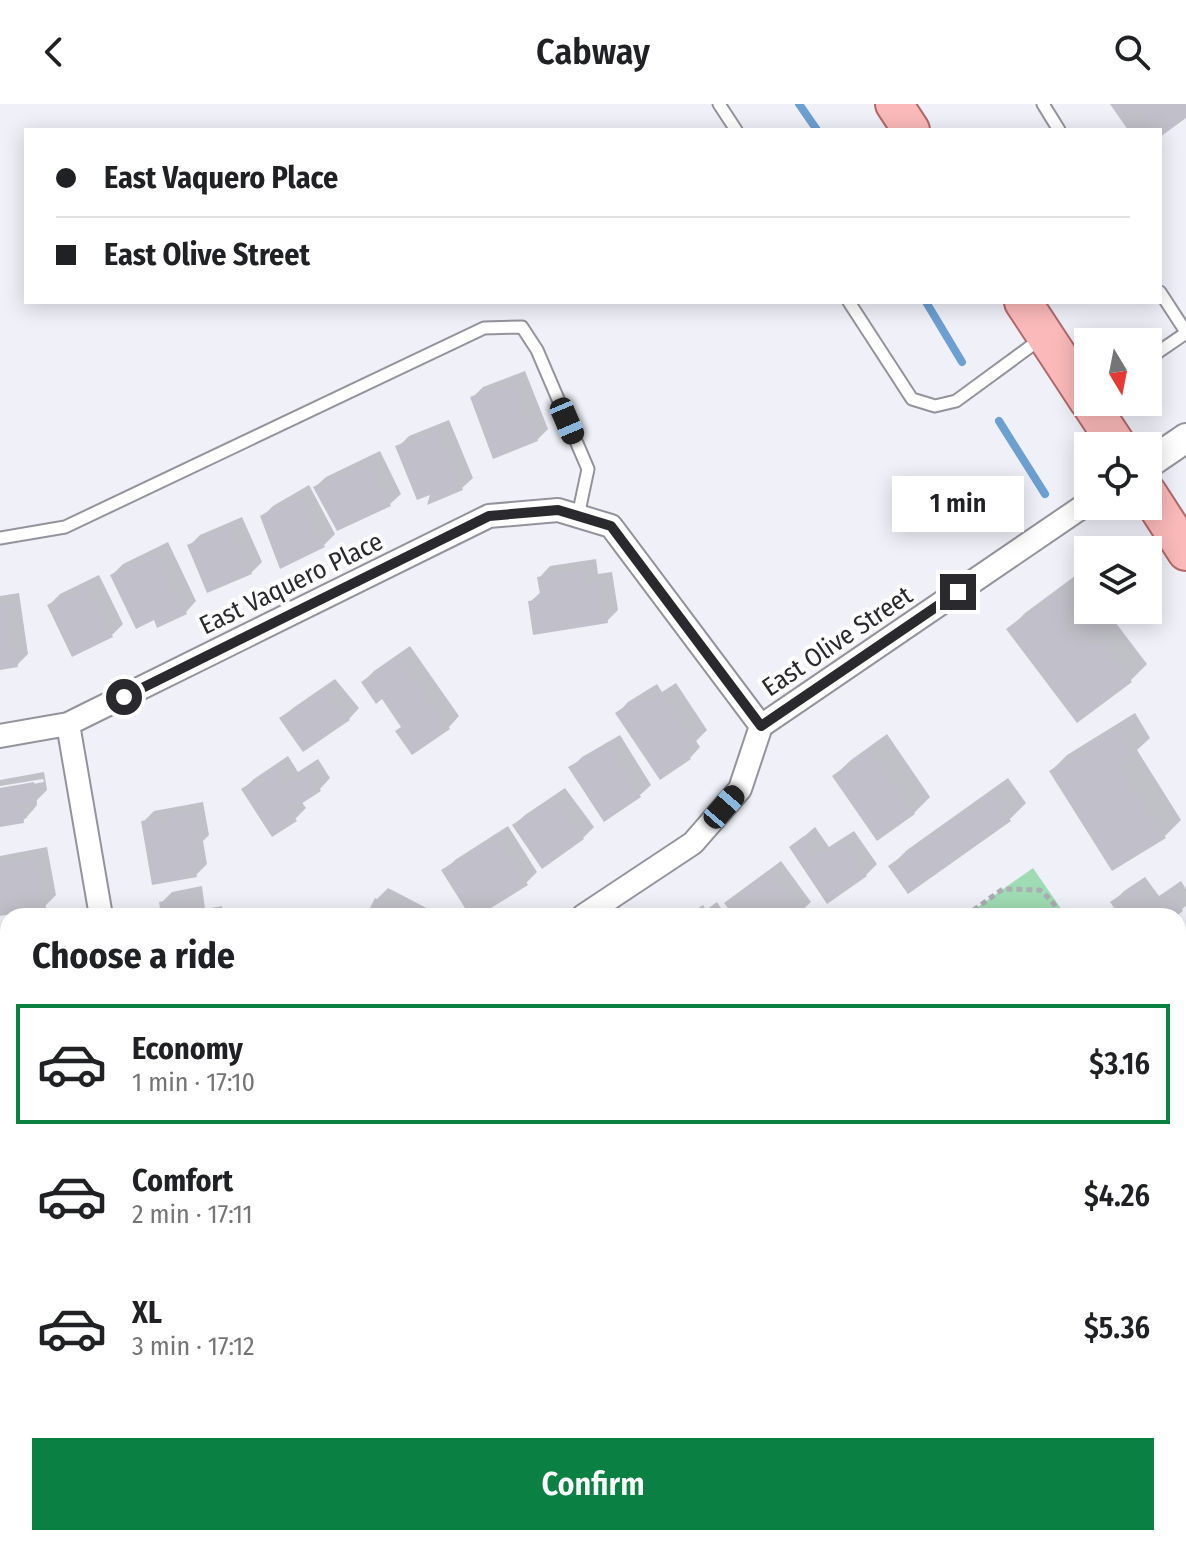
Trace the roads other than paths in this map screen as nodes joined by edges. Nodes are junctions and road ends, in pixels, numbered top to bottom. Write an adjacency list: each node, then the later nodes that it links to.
1 (719, 104): 4 (lane)
2 (894, 104): 5 (main road)
3 (1043, 104): 6 (lane)
4 (735, 128)
5 (910, 128)
6 (1058, 128)
7 (1162, 295): 10 (lane)
8 (850, 304): 11 (lane)
9 (1024, 304): 11 (main road)
10 (1186, 333): 12 (lane)
11 (1046, 336): 13 (main road)
12 (1162, 349)
13 (1074, 379)
14 (1186, 438): 15 (street)
15 (1162, 454)
16 (1074, 513): 22 (street, East Olive Street)
17 (1162, 515): 20 (main road)
18 (578, 516): 19 (lane); 21 (street, East Vaquero Place); 22 (street, East Vaquero Place)
19 (0, 538)
20 (1186, 552)
21 (68, 724): 23 (street, East Vaquero Place); 24 (street)
22 (761, 726): 25 (street, East Olive Street)
23 (0, 736)
24 (100, 908)
25 (595, 908)

